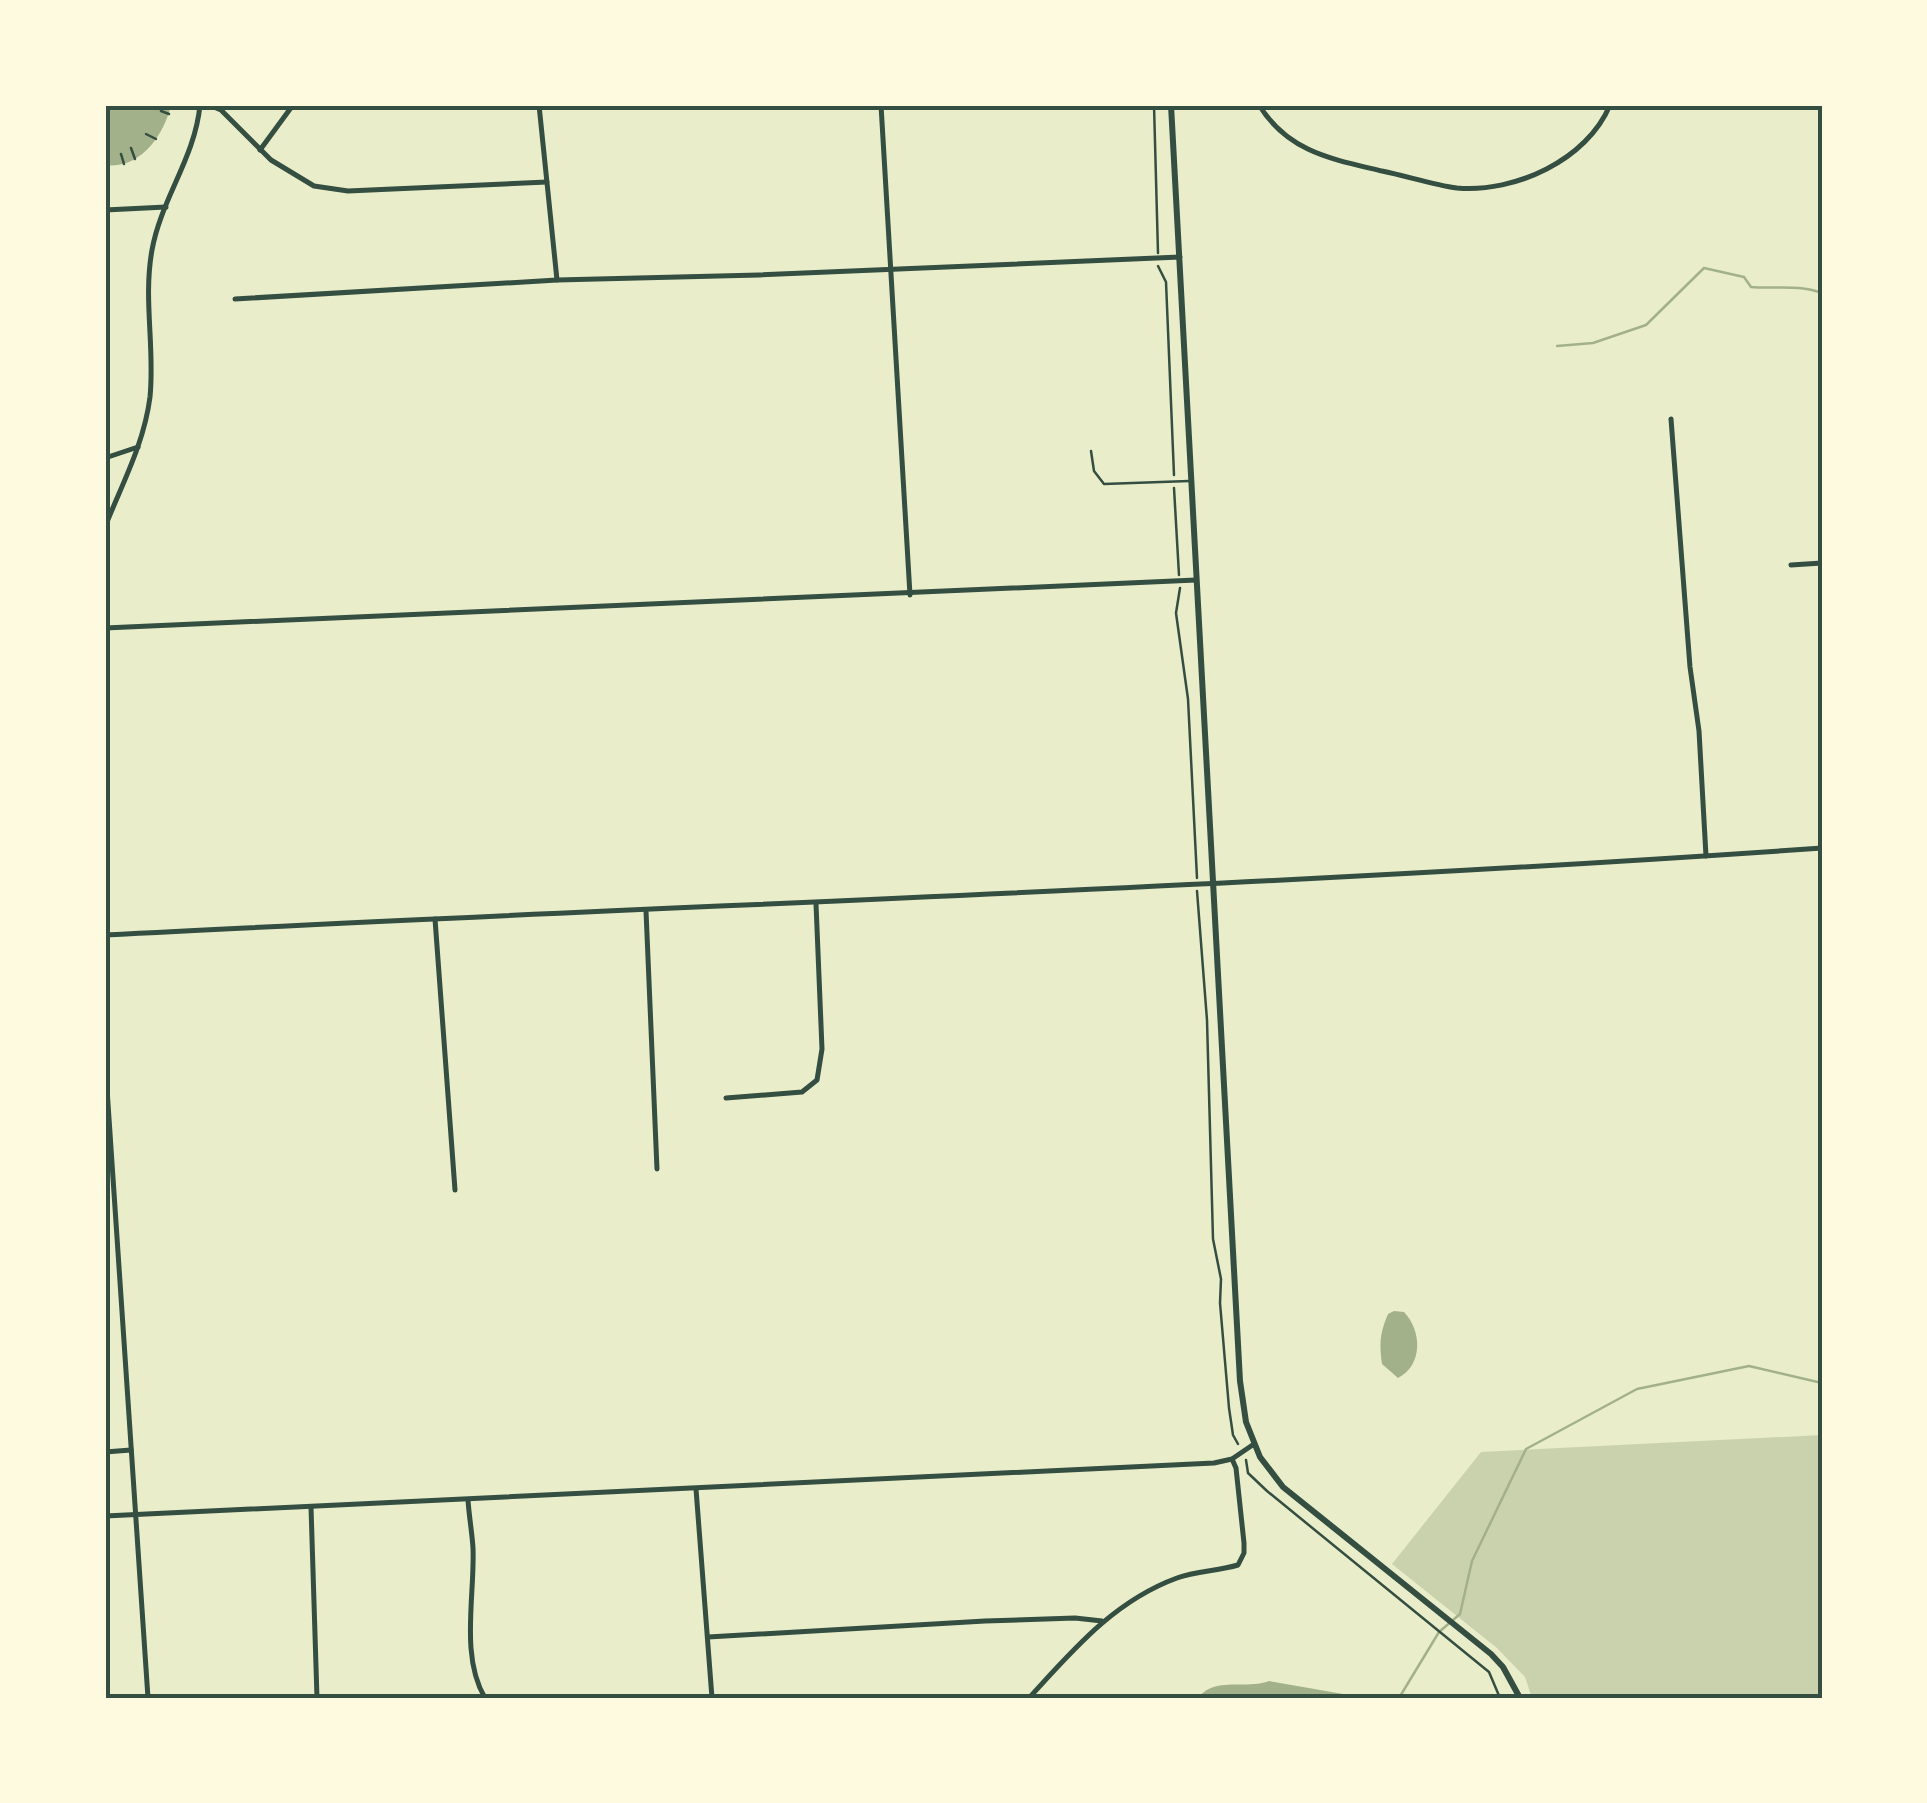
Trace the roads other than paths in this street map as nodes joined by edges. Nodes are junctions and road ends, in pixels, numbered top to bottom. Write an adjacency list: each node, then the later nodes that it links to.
1 (200, 105): 11 (street)
2 (209, 105): 9 (street)
3 (294, 105): 9 (street)
4 (540, 105): 10 (street)
5 (880, 105): 14 (street)
6 (1171, 105): 13 (main road)
7 (1259, 105): 8 (street)
8 (1610, 105)
9 (260, 150): 10 (street)
10 (547, 182): 15 (street)
11 (166, 207): 12 (street); 18 (street)
12 (105, 210)
13 (1180, 258): 14 (street); 21 (main road)
14 (891, 269): 15 (street); 26 (street)
15 (558, 280): 16 (street)
16 (234, 298)
17 (1671, 419): 29 (street)
18 (138, 447): 20 (street); 22 (street)
19 (1091, 451): 21 (lane)
20 (105, 458)
21 (1191, 480): 25 (main road)
22 (105, 528)
23 (1791, 564): 24 (street)
24 (1822, 564)
25 (1196, 580): 26 (street); 30 (main road)
26 (910, 595): 27 (street)
27 (105, 628)
28 (1822, 848): 29 (street)
29 (1706, 856): 30 (street)
30 (1212, 885): 31 (street); 41 (main road)
31 (816, 904): 32 (street); 36 (street)
32 (646, 911): 33 (street); 37 (street)
33 (435, 918): 34 (street); 38 (street)
34 (105, 934)
35 (105, 1059): 40 (street)
36 (726, 1098)
37 (657, 1168)
38 (455, 1190)
39 (105, 1217): 40 (street)
40 (116, 1217): 42 (street)
41 (1254, 1444): 44 (street); 57 (main road)
42 (131, 1450): 43 (street); 48 (street)
43 (105, 1452)
44 (1232, 1458): 45 (street); 50 (street)
45 (696, 1489): 46 (street); 51 (street)
46 (468, 1500): 47 (street); 54 (street)
47 (311, 1508): 48 (street); 53 (street)
48 (136, 1514): 49 (street); 52 (street)
49 (105, 1516)
50 (1102, 1621): 51 (street); 56 (street)
51 (708, 1637): 55 (street)
52 (148, 1698)
53 (317, 1698)
54 (485, 1698)
55 (712, 1698)
56 (1029, 1698)
57 (1520, 1698)

